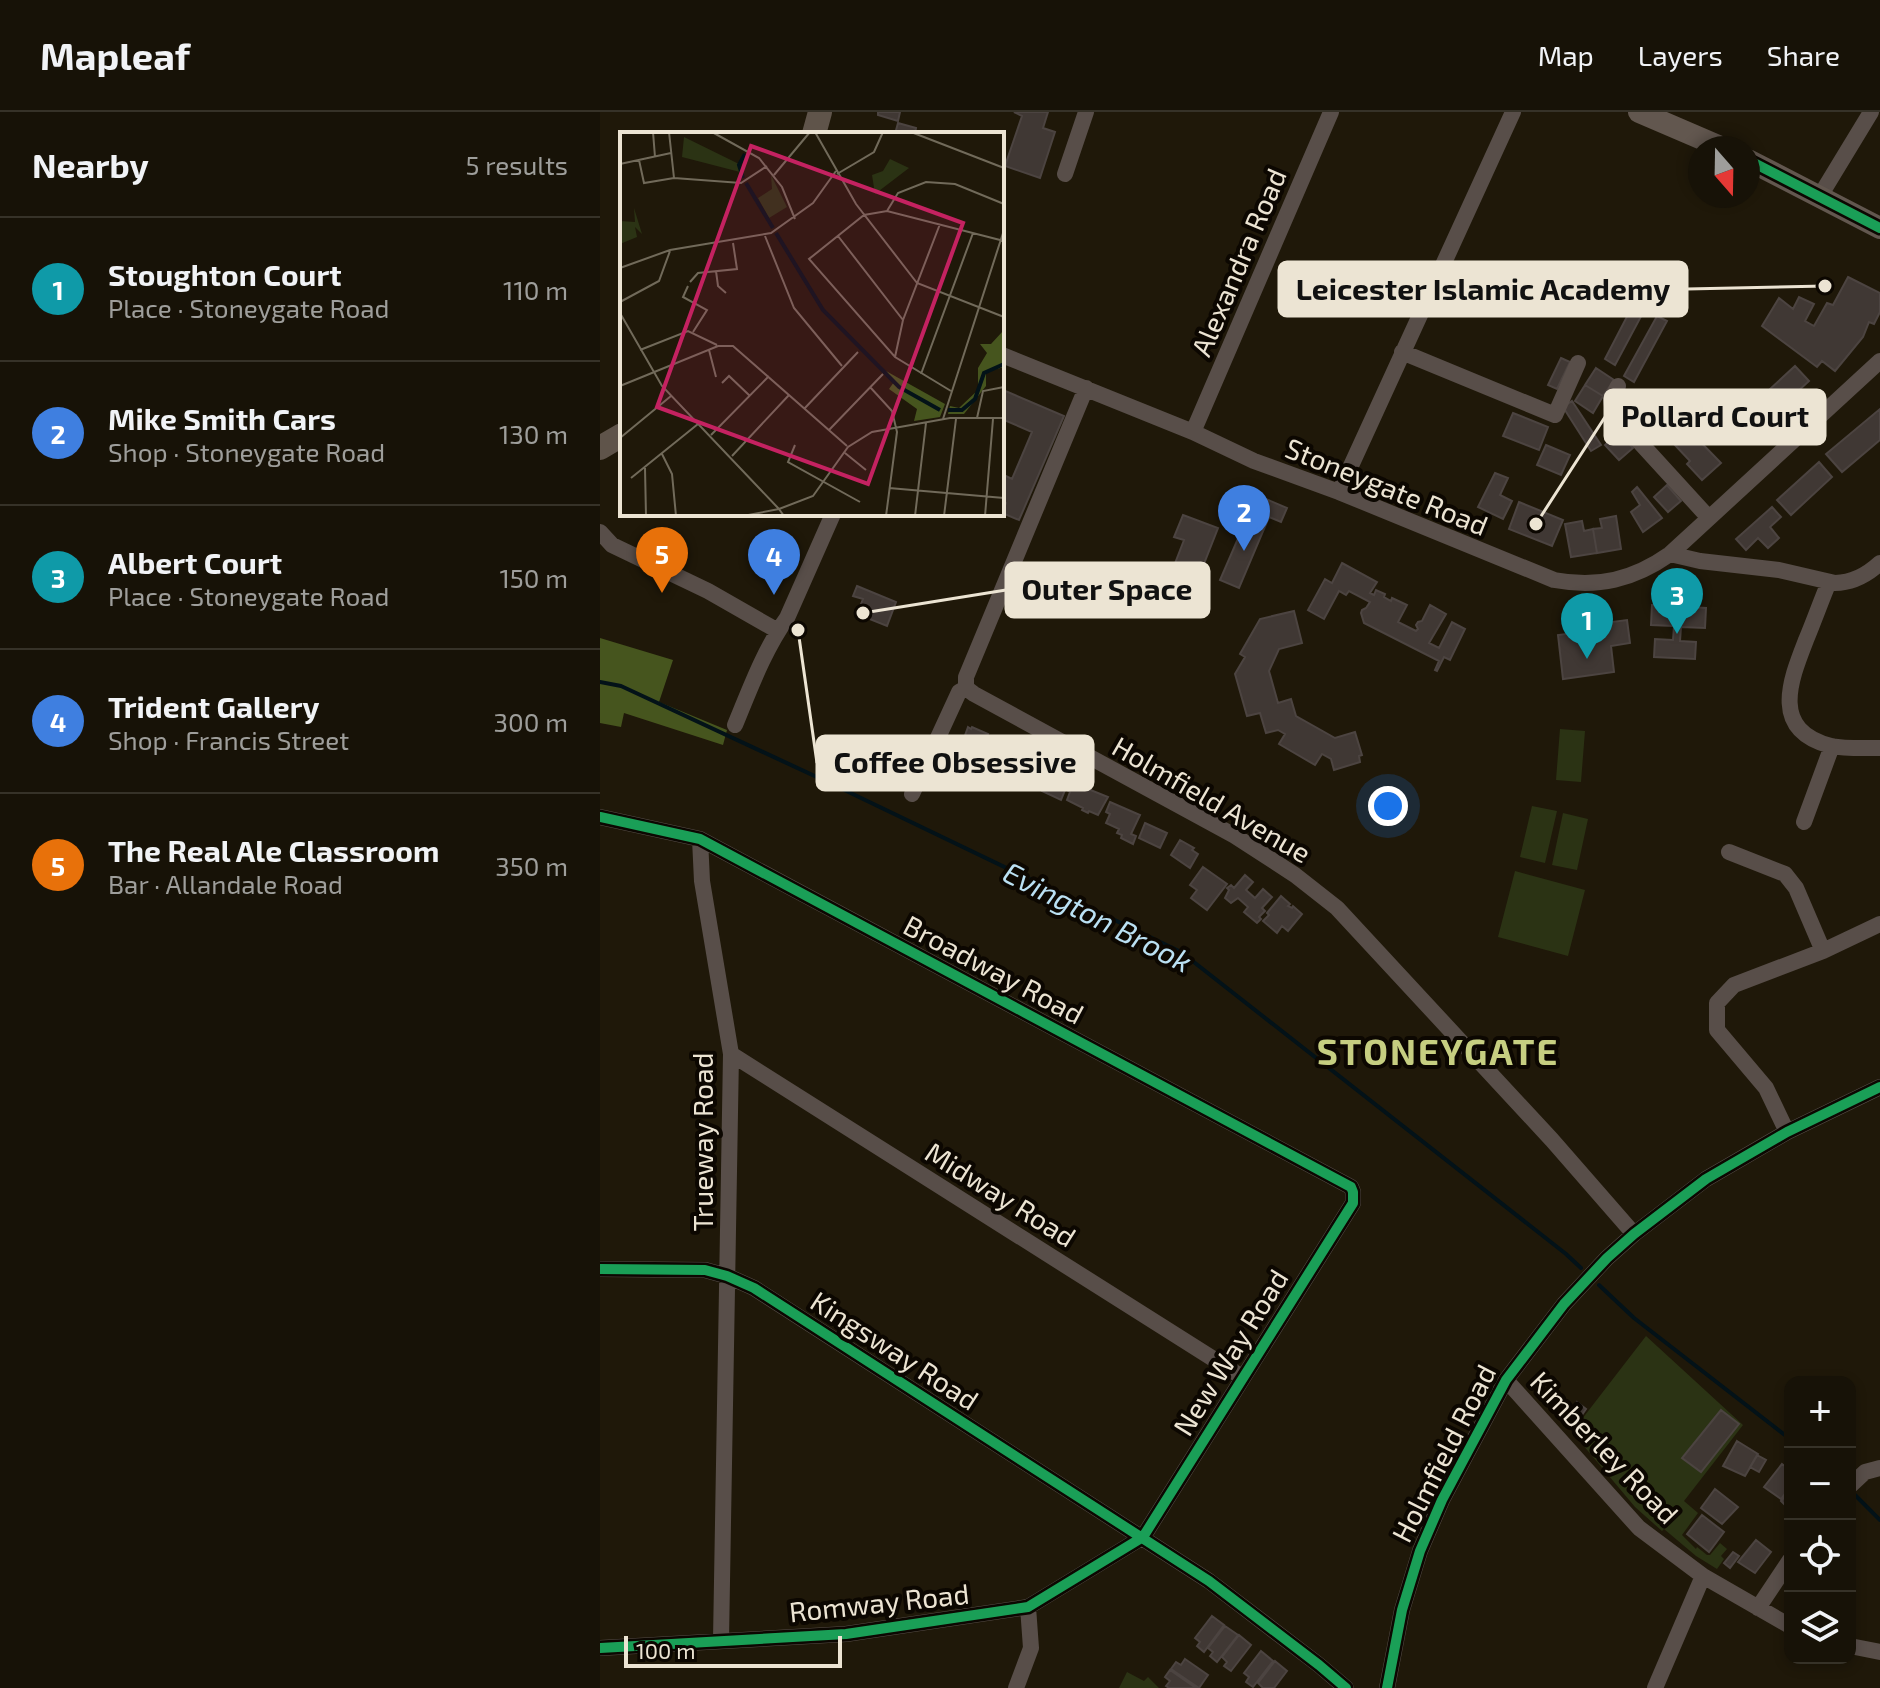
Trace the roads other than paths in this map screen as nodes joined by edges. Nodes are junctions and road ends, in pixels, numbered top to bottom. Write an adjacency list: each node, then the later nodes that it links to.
1 (820, 112): 7 (highway)
2 (1086, 112): 10 (street)
3 (1331, 112): 19 (street, Alexandra Road)
4 (1513, 112): 13 (street)
5 (1639, 112): 8 (main road)
6 (1871, 112): 11 (street)
7 (815, 132)
8 (1695, 136)
9 (1760, 166): 11 (main road)
10 (1065, 174)
11 (1820, 196): 12 (main road)
12 (1880, 228)
13 (1402, 352): 16 (street); 22 (street)
14 (1004, 356): 18 (street, Stoneygate Road)
15 (1880, 361): 24 (street, Stoneygate Road)
16 (1578, 363)
17 (1618, 386): 24 (street)
18 (1086, 388): 19 (street, Stoneygate Road); 30 (street)
19 (1193, 432): 22 (street, Stoneygate Road)
20 (620, 436): 21 (highway)
21 (600, 448)
22 (1339, 492): 26 (street, Stoneygate Road)
23 (832, 516): 29 (street)
24 (1709, 518): 26 (street, Stoneygate Road)
25 (600, 532): 29 (street)
26 (1670, 554): 28 (street)
27 (1880, 563): 28 (street)
28 (1829, 582): 32 (street)
29 (778, 631): 31 (street)
30 (966, 688): 34 (street); 45 (street, Holmfield Avenue)
31 (735, 725)
32 (1832, 746): 33 (street); 36 (street)
33 (1880, 748)
34 (912, 794)
35 (600, 817): 37 (street, Broadway Road)
36 (1804, 822)
37 (700, 839): 41 (street, Trueway Road); 44 (street, Broadway Road)
38 (1729, 852): 40 (street)
39 (1880, 924): 40 (street)
40 (1823, 951): 43 (street)
41 (731, 1054): 47 (street, Trueway Road); 48 (street, Midway Road)
42 (1880, 1087): 43 (street, Holmfield Road)
43 (1787, 1132): 45 (street, Holmfield Road)
44 (1353, 1192): 48 (street, New Way Road)
45 (1634, 1234): 49 (street, Holmfield Road)
46 (600, 1269): 47 (street, Kingsway Road)
47 (727, 1276): 52 (street, Kingsway Road); 58 (street, Trueway Road)
48 (1242, 1377): 52 (street, New Way Road)
49 (1506, 1380): 54 (street, Kimberley Road); 64 (street, Holmfield Road)
50 (1880, 1468): 51 (street)
51 (1856, 1480)
52 (1143, 1537): 55 (street, Romway Road); 63 (street, Kingsway Road)
53 (1784, 1569): 56 (street)
54 (1703, 1576): 56 (street, Kimberley Road); 65 (street)
55 (1028, 1607): 58 (street, Romway Road); 62 (street)
56 (1758, 1608): 57 (street, Kimberley Road)
57 (1784, 1623)
58 (721, 1640): 60 (street, Romway Road)
59 (1856, 1647): 61 (street)
60 (600, 1648)
61 (1880, 1652)
62 (1016, 1688)
63 (1346, 1688)
64 (1387, 1688)
65 (1655, 1688)

